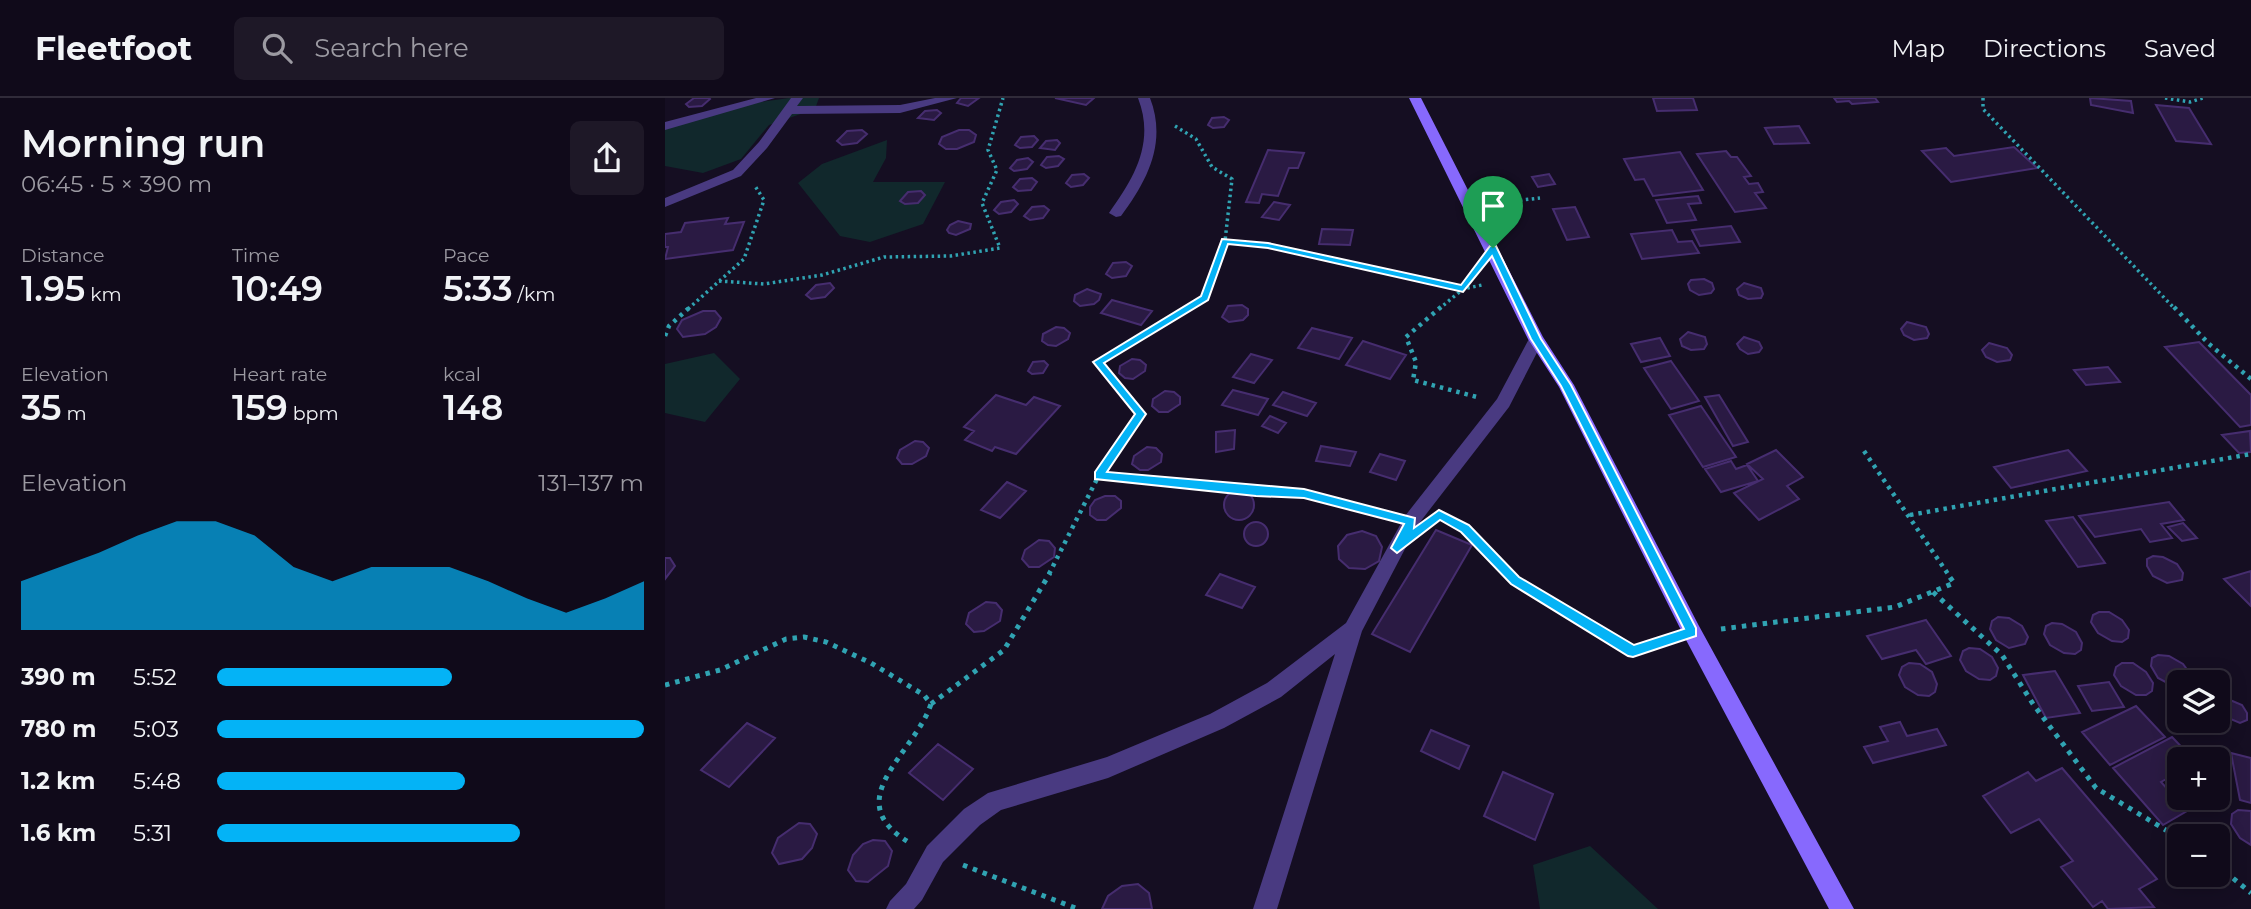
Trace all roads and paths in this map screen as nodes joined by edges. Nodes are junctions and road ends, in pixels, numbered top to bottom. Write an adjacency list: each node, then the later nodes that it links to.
1 (769, 98): 12 (street)
2 (797, 98): 10 (street)
3 (951, 98): 10 (street)
4 (1003, 98): 21 (path)
5 (1145, 98): 11 (street)
6 (1415, 98): 16 (street)
7 (1983, 98): 25 (path)
8 (2165, 98): 9 (path)
9 (2203, 98)
10 (789, 110): 13 (street)
11 (1151, 111): 17 (street); 18 (path)
12 (665, 126)
13 (737, 173): 15 (street); 21 (path)
14 (1540, 198): 16 (path)
15 (665, 203)
16 (1471, 206): 19 (street)
17 (1116, 213)
18 (1225, 241): 22 (path); 29 (path)
19 (1493, 248): 20 (street); 22 (path)
20 (1507, 280): 22 (path); 24 (street)
21 (719, 281): 23 (path)
22 (1463, 289): 26 (path)
23 (665, 336)
24 (1536, 339): 26 (street); 35 (street)
25 (2251, 379)
26 (1503, 403): 32 (street)
27 (1864, 451): 31 (path)
28 (2251, 454): 31 (path)
29 (1099, 475): 32 (path); 37 (path)
30 (1439, 514): 35 (path)
31 (1910, 515): 33 (path)
32 (1411, 521): 34 (street)
33 (1933, 592): 35 (path); 38 (path)
34 (1353, 629): 39 (street); 44 (street)
35 (1692, 632): 45 (street)
36 (665, 685): 37 (path)
37 (931, 704): 39 (path)
38 (2167, 831)
39 (935, 854): 42 (street); 43 (path)
40 (2230, 876): 41 (path)
41 (2251, 893)
42 (898, 909)
43 (1079, 909)
44 (1265, 909)
45 (1842, 909)

